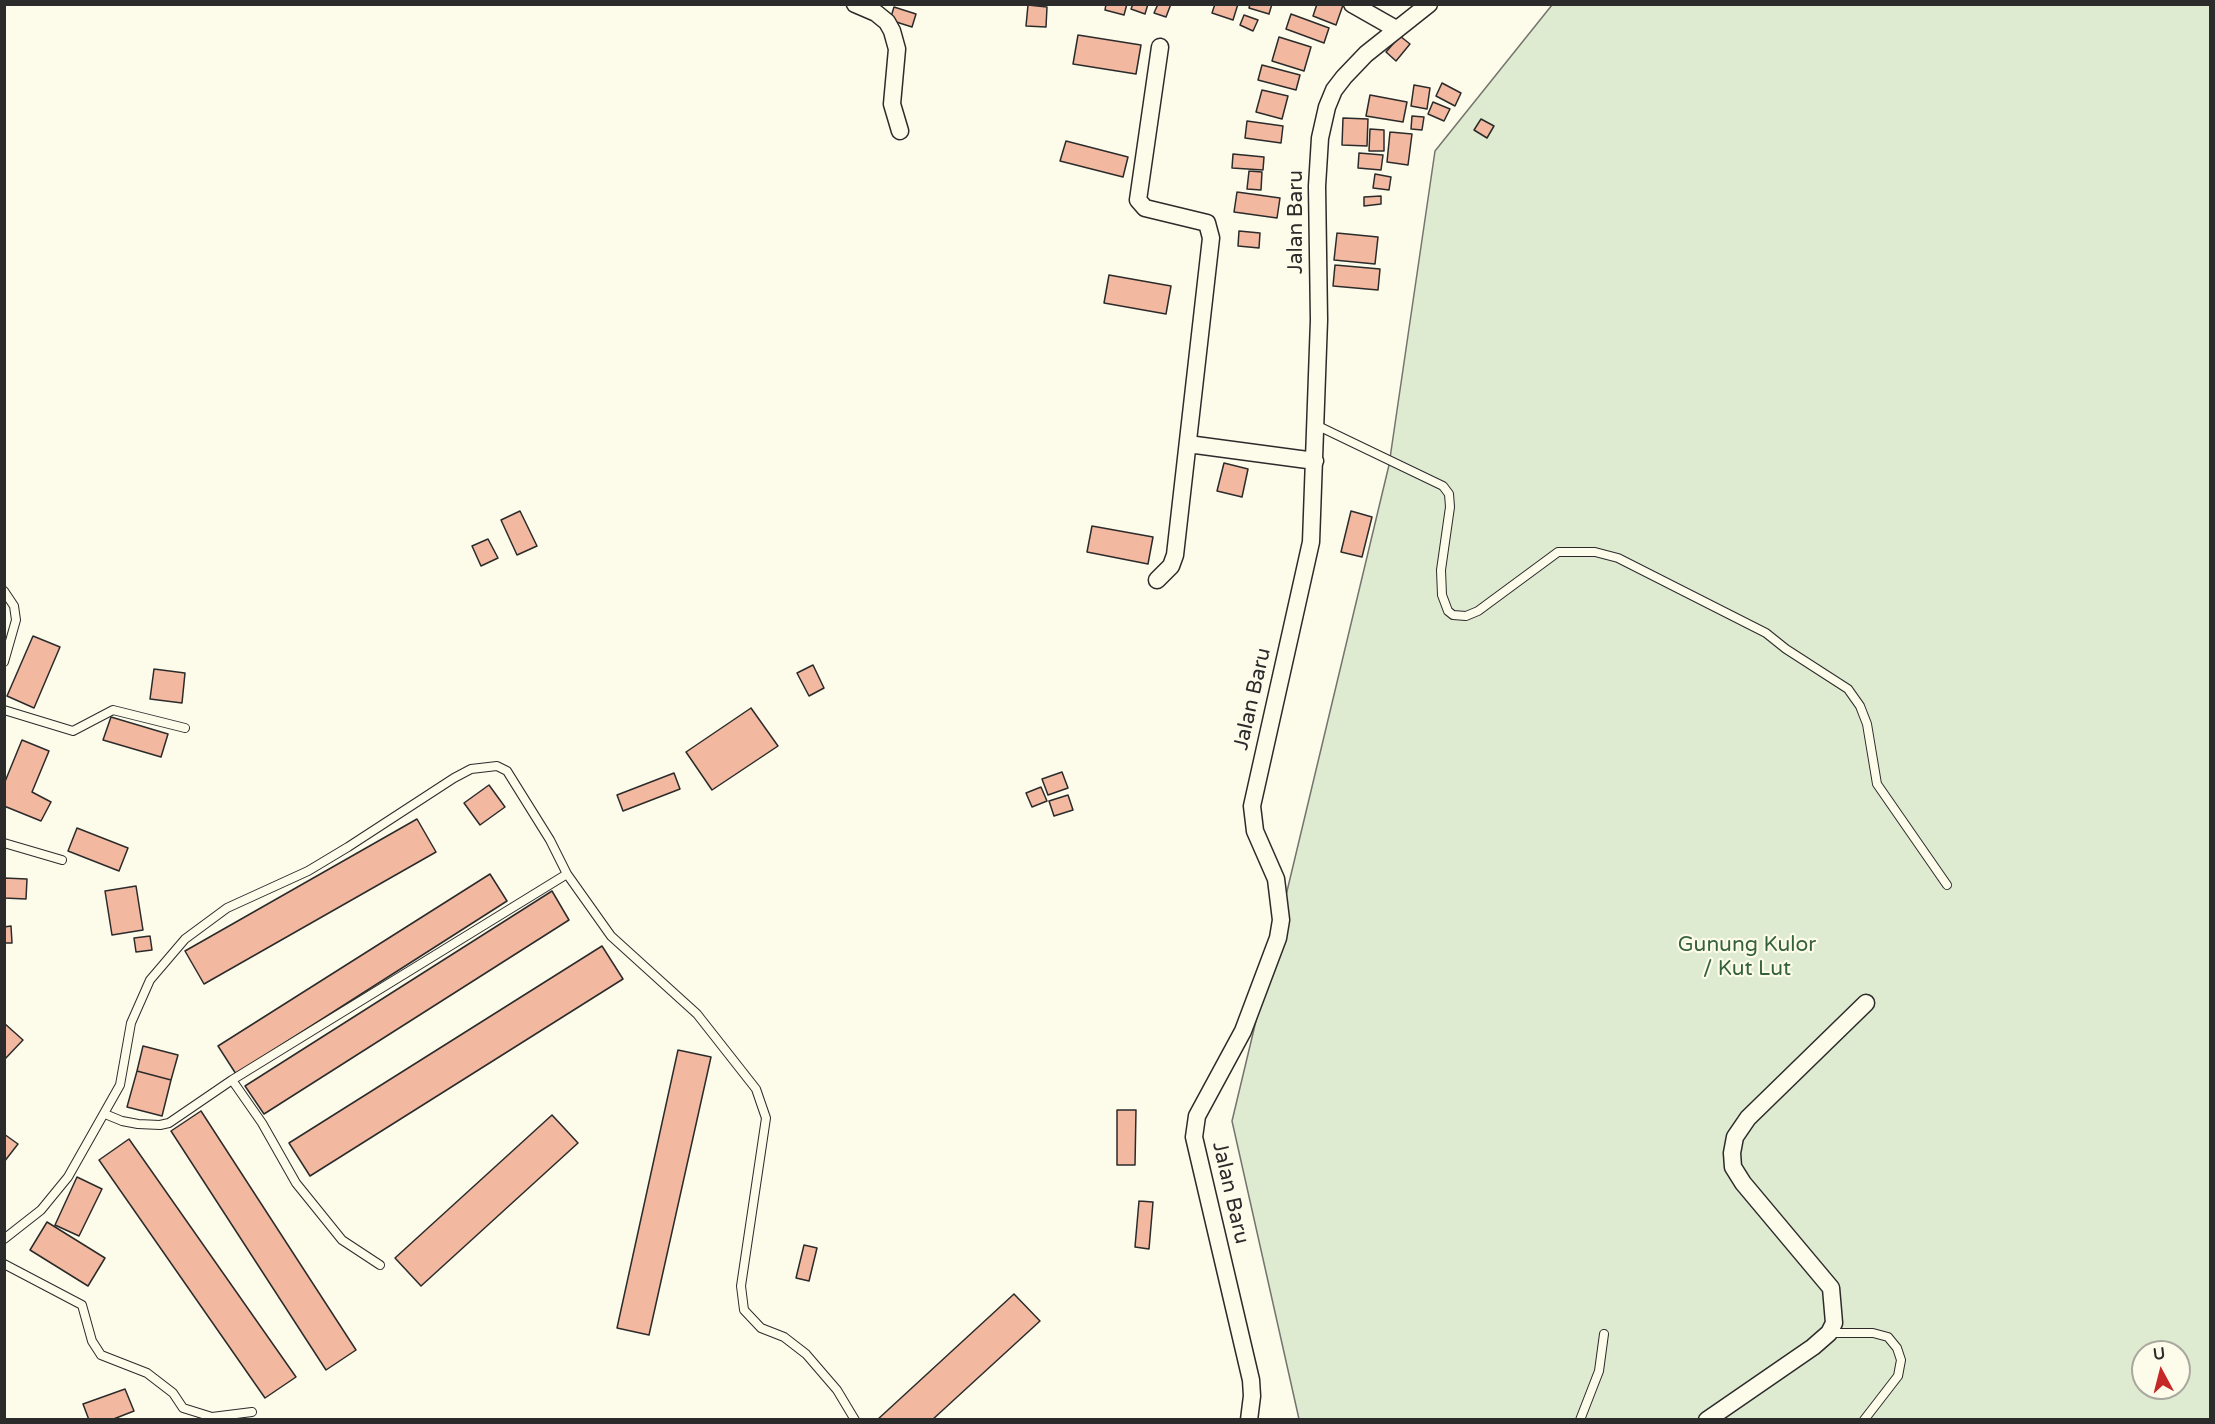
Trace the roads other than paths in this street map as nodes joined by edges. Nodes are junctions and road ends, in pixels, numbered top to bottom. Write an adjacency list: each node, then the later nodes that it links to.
1 (855, 4): 6 (street)
2 (1352, 4): 4 (street)
3 (1429, 4): 4 (street, Jalan Baru)
4 (1396, 30): 7 (street, Jalan Baru)
5 (1160, 47): 8 (street)
6 (900, 130)
7 (1315, 425): 9 (street, Jalan Baru); 18 (lane)
8 (1188, 444): 9 (street); 10 (street)
9 (1315, 461): 29 (street, Jalan Baru)
10 (1157, 580)
11 (4, 591): 12 (lane)
12 (4, 662)
13 (4, 710): 14 (lane)
14 (185, 728)
15 (4, 843): 16 (lane)
16 (62, 860)
17 (567, 874): 20 (lane); 21 (lane); 28 (lane)
18 (1947, 885)
19 (1866, 1004): 25 (street)
20 (232, 1080): 21 (lane); 24 (lane)
21 (105, 1114): 22 (lane)
22 (4, 1239)
23 (4, 1264): 27 (lane)
24 (380, 1264)
25 (1829, 1333): 31 (street); 32 (lane)
26 (1604, 1334): 30 (lane)
27 (252, 1412)
28 (855, 1419)
29 (1249, 1419)
30 (1580, 1419)
31 (1707, 1419)
32 (1864, 1419)

